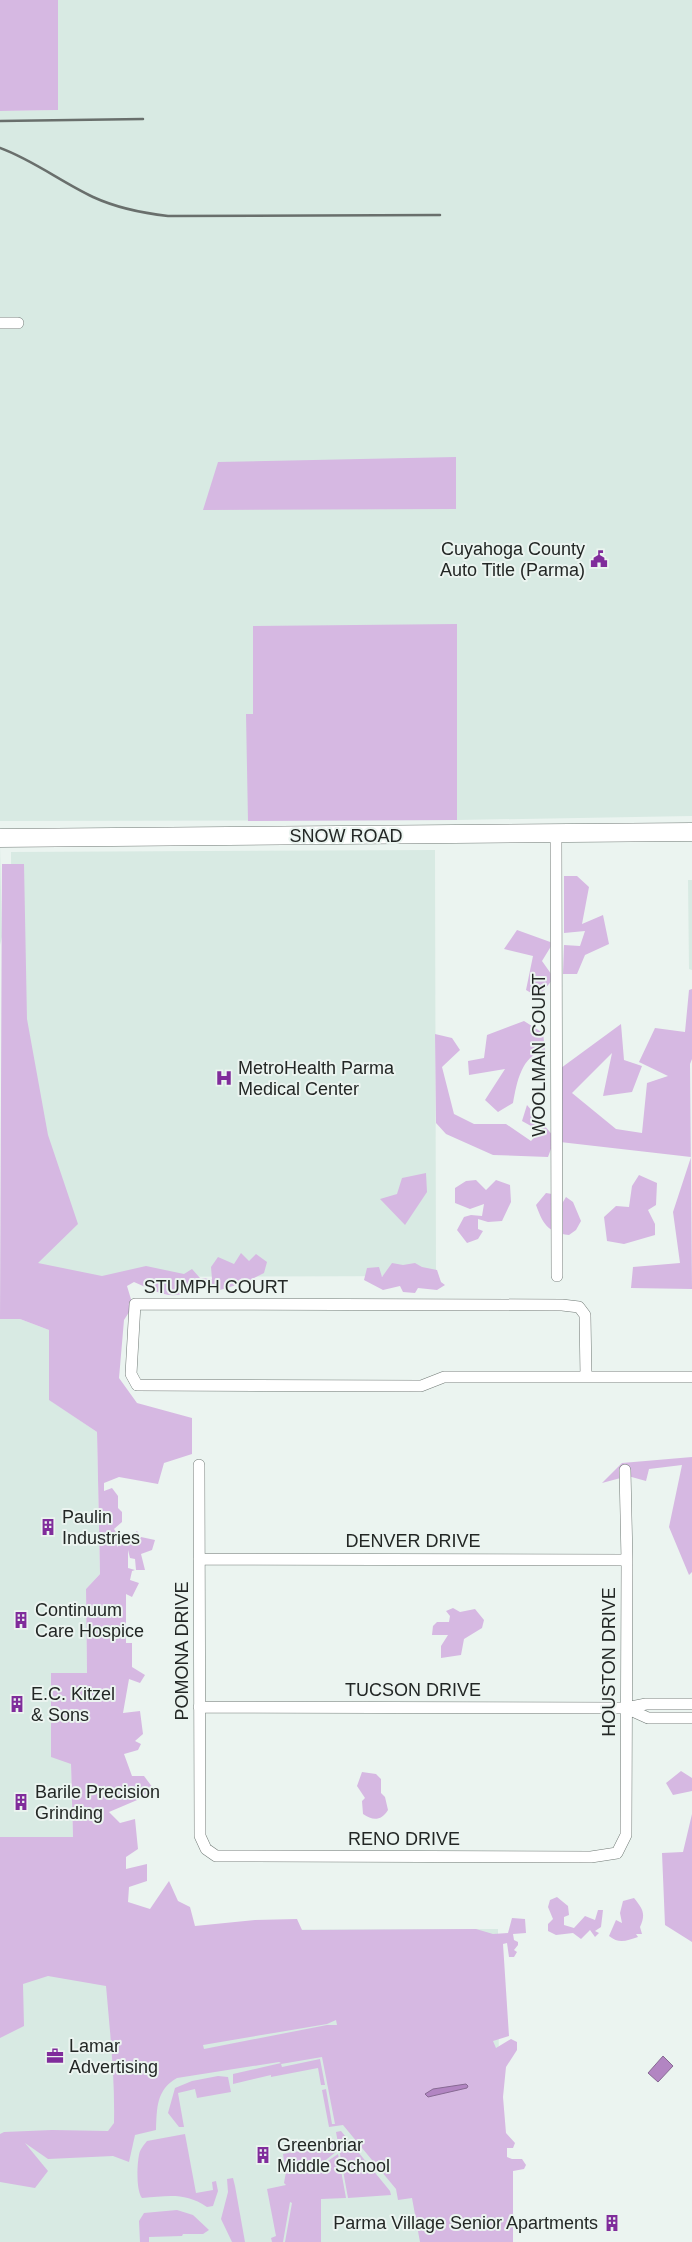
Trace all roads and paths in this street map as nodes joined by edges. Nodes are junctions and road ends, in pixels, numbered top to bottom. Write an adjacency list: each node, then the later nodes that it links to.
1 (0, 323): 2 (street)
2 (18, 323)
3 (692, 832): 4 (main road, SNOW ROAD)
4 (556, 834): 5 (main road, SNOW ROAD); 6 (street, WOOLMAN COURT)
5 (0, 838)
6 (557, 1276)
7 (586, 1377): 7 (street, STUMPH COURT); 8 (street, STUMPH COURT)
8 (692, 1377)
9 (199, 1465): 11 (street, POMONA DRIVE)
10 (625, 1470): 12 (street, HOUSTON DRIVE)
11 (199, 1558): 12 (street, DENVER DRIVE); 14 (street, POMONA DRIVE)
12 (627, 1560): 15 (street, HOUSTON DRIVE)
13 (692, 1704): 15 (street, TUCSON DRIVE)
14 (199, 1707): 15 (street, TUCSON DRIVE); 17 (street, POMONA DRIVE)
15 (626, 1708): 16 (street, TUCSON DRIVE); 18 (street, HOUSTON DRIVE)
16 (692, 1718)
17 (200, 1836): 18 (street, RENO DRIVE)
18 (617, 1853)

